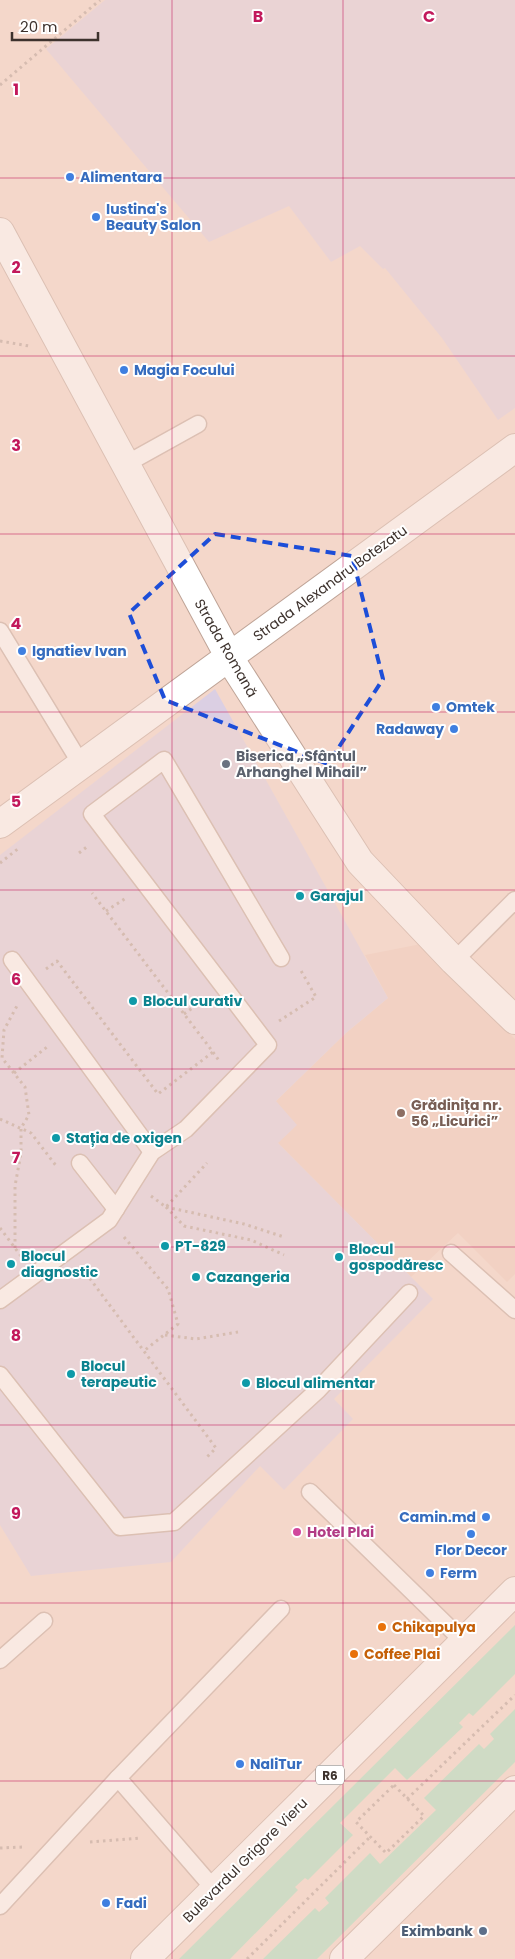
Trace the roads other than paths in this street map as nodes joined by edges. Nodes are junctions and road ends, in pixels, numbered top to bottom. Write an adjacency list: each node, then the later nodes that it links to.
1 (0, 232): 4 (street, Strada Romană)
2 (198, 424): 4 (lane)
3 (515, 448): 6 (street, Strada Alexandru Botezatu)
4 (126, 464): 6 (street, Strada Romană)
5 (0, 631): 7 (lane)
6 (229, 656): 7 (street, Strada Alexandru Botezatu); 12 (street, Strada Romană)
7 (81, 764): 8 (street, Strada Alexandru Botezatu)
8 (0, 824)
9 (515, 900): 12 (lane)
10 (281, 958): 14 (lane)
11 (12, 960): 14 (lane)
12 (454, 961): 13 (street, Strada Romană)
13 (515, 1020)
14 (152, 1152): 16 (lane)
15 (80, 1163): 16 (lane)
16 (112, 1214): 19 (lane)
17 (451, 1253): 20 (lane)
18 (409, 1293): 21 (lane)
19 (0, 1300)
20 (515, 1310)
21 (0, 1374)
22 (310, 1492): 26 (lane)
23 (515, 1591): 26 (street, Bulevardul Grigore Vieru / R6)
24 (281, 1609): 28 (lane)
25 (44, 1621): 27 (lane)
26 (464, 1642): 30 (street, Bulevardul Grigore Vieru / R6)
27 (0, 1660)
28 (118, 1778): 30 (lane); 31 (lane)
29 (515, 1790): 33 (street)
30 (215, 1890): 32 (street, Bulevardul Grigore Vieru / R6)
31 (0, 1906)
32 (145, 1959)
33 (344, 1959)

